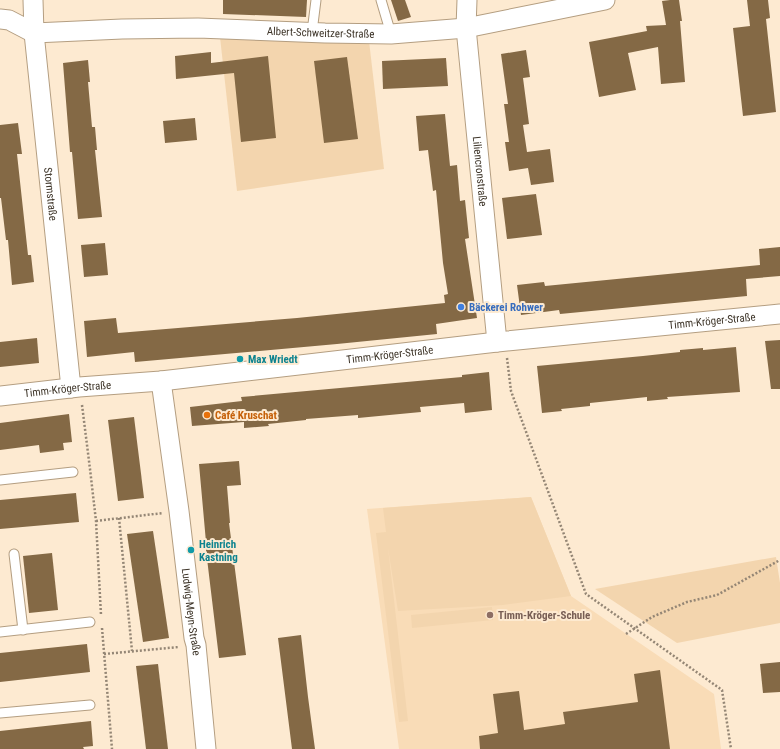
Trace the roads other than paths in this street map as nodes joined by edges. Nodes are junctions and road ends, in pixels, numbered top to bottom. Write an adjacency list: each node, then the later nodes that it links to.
1 (33, 0): 9 (street, Stormstraße)
2 (316, 0): 8 (lane)
3 (381, 0): 10 (lane)
4 (467, 0): 7 (street, Liliencronstraße)
5 (605, 0): 7 (street, Albert-Schweitzer-Straße)
6 (0, 19): 9 (street)
7 (466, 28): 10 (street, Albert-Schweitzer-Straße); 12 (street, Liliencronstraße)
8 (312, 32): 9 (street, Albert-Schweitzer-Straße); 10 (street, Albert-Schweitzer-Straße)
9 (34, 33): 14 (street, Stormstraße)
10 (391, 34)
11 (780, 314): 12 (street, Timm-Kröger-Straße)
12 (501, 342): 13 (street, Timm-Kröger-Straße)
13 (161, 381): 14 (street, Timm-Kröger-Straße); 24 (street, Ludwig-Meyn-Straße)
14 (75, 387): 15 (street, Timm-Kröger-Straße)
15 (0, 396)
16 (73, 472): 17 (lane)
17 (0, 480)
18 (14, 554): 20 (lane)
19 (90, 622): 20 (lane)
20 (23, 630): 21 (lane)
21 (0, 632)
22 (90, 705): 23 (lane)
23 (0, 713)
24 (206, 749)

